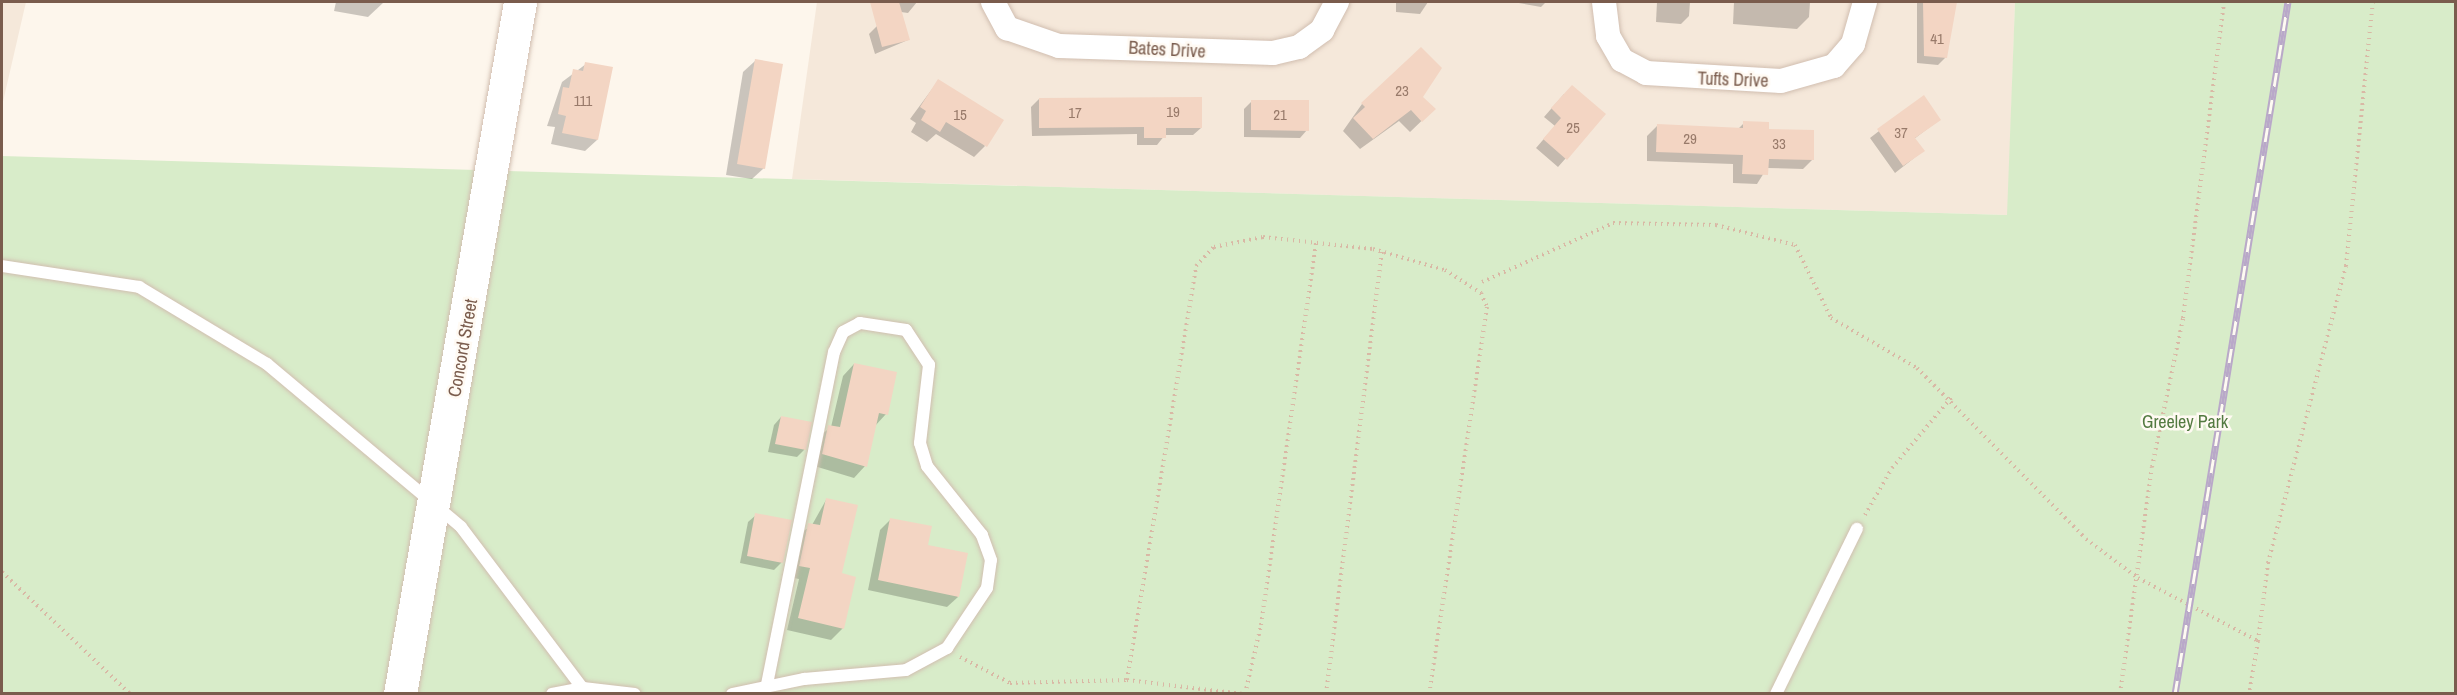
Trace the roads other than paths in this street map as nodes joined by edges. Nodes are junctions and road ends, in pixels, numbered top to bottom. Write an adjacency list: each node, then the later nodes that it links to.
1 (520, 2): 7 (main road, Concord Street)
2 (993, 2): 3 (street, Bates Drive)
3 (1337, 2)
4 (1604, 2): 5 (street, Tufts Drive)
5 (1865, 2)
6 (2, 266): 7 (lane)
7 (434, 502): 10 (lane); 11 (main road, Concord Street)
8 (1857, 529): 15 (lane)
9 (767, 685): 9 (lane); 14 (lane)
10 (585, 691): 12 (lane); 13 (lane)
11 (400, 693)
12 (552, 693)
13 (635, 693)
14 (732, 693)
15 (1776, 693)

